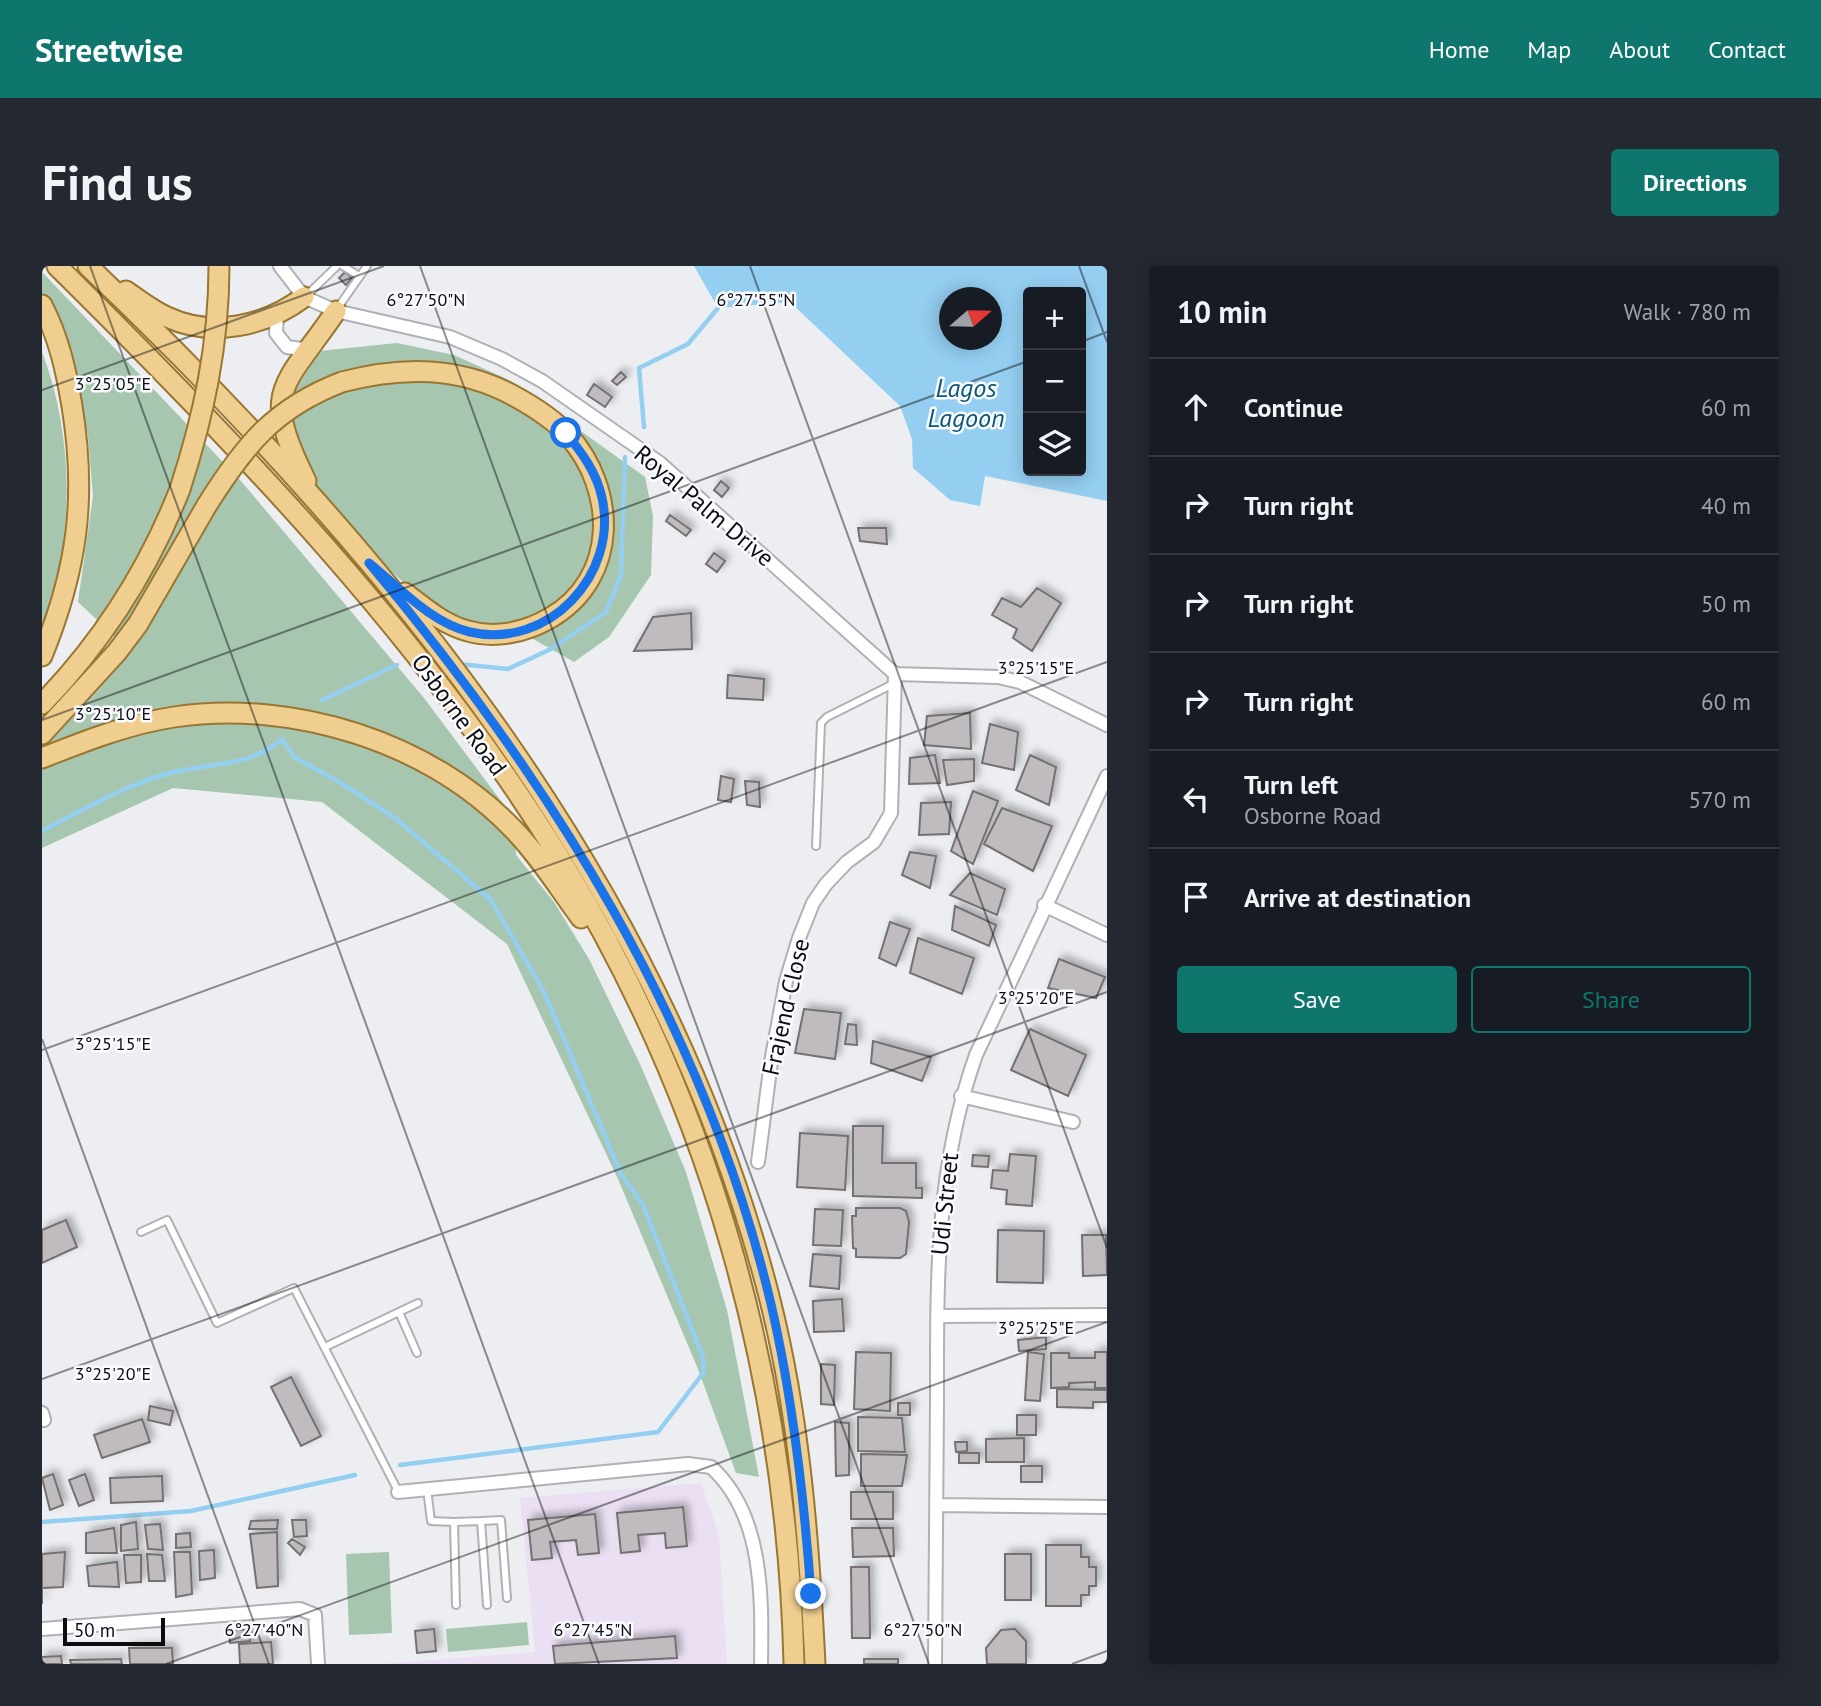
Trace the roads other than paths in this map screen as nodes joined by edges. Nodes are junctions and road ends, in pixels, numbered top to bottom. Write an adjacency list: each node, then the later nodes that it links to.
1 (57, 266): 26 (main road, Osborne Road)
2 (219, 266): 18 (main road, bridge)
3 (280, 266): 9 (street)
4 (337, 266): 9 (lane)
5 (343, 266): 8 (lane)
6 (367, 266): 8 (lane)
7 (91, 269): 12 (main road); 14 (main road, Osborne Road)
8 (359, 276): 11 (lane)
9 (304, 297): 11 (street); 12 (main road)
10 (42, 305): 16 (main road)
11 (336, 311): 13 (main road); 17 (street, Royal Palm Drive)
12 (277, 315): 13 (street)
13 (314, 344): 14 (main road)
14 (318, 504): 15 (main road, Osborne Road)
15 (369, 563): 20 (main road, bridge); 50 (main road, Osborne Road)
16 (42, 656)
17 (895, 678): 19 (street); 23 (lane); 29 (street, Frajend Close)
18 (42, 704)
19 (1107, 725)
20 (42, 734)
21 (44, 757): 26 (main road)
22 (1107, 776): 24 (street, Udi Street)
23 (816, 846)
24 (1044, 905): 25 (street); 27 (street, Udi Street)
25 (1107, 934)
26 (612, 949): 49 (main road, Osborne Road)
27 (961, 1097): 28 (street); 34 (street, Udi Street)
28 (1073, 1122)
29 (758, 1162)
30 (141, 1232): 35 (lane)
31 (418, 1303): 32 (lane)
32 (399, 1312): 35 (lane); 36 (lane)
33 (1107, 1315): 34 (street)
34 (937, 1316): 39 (street, Udi Street)
35 (325, 1347): 38 (lane)
36 (417, 1353)
37 (427, 1489): 38 (street); 42 (lane); 48 (street)
38 (398, 1492)
39 (937, 1505): 40 (street); 51 (street, Udi Street)
40 (1107, 1507)
41 (481, 1521): 42 (lane); 43 (lane); 45 (lane)
42 (454, 1522): 44 (lane)
43 (507, 1598)
44 (456, 1605)
45 (487, 1605)
46 (42, 1629): 47 (street)
47 (318, 1664)
48 (761, 1664)
49 (794, 1664)
50 (815, 1664)
51 (935, 1664)

